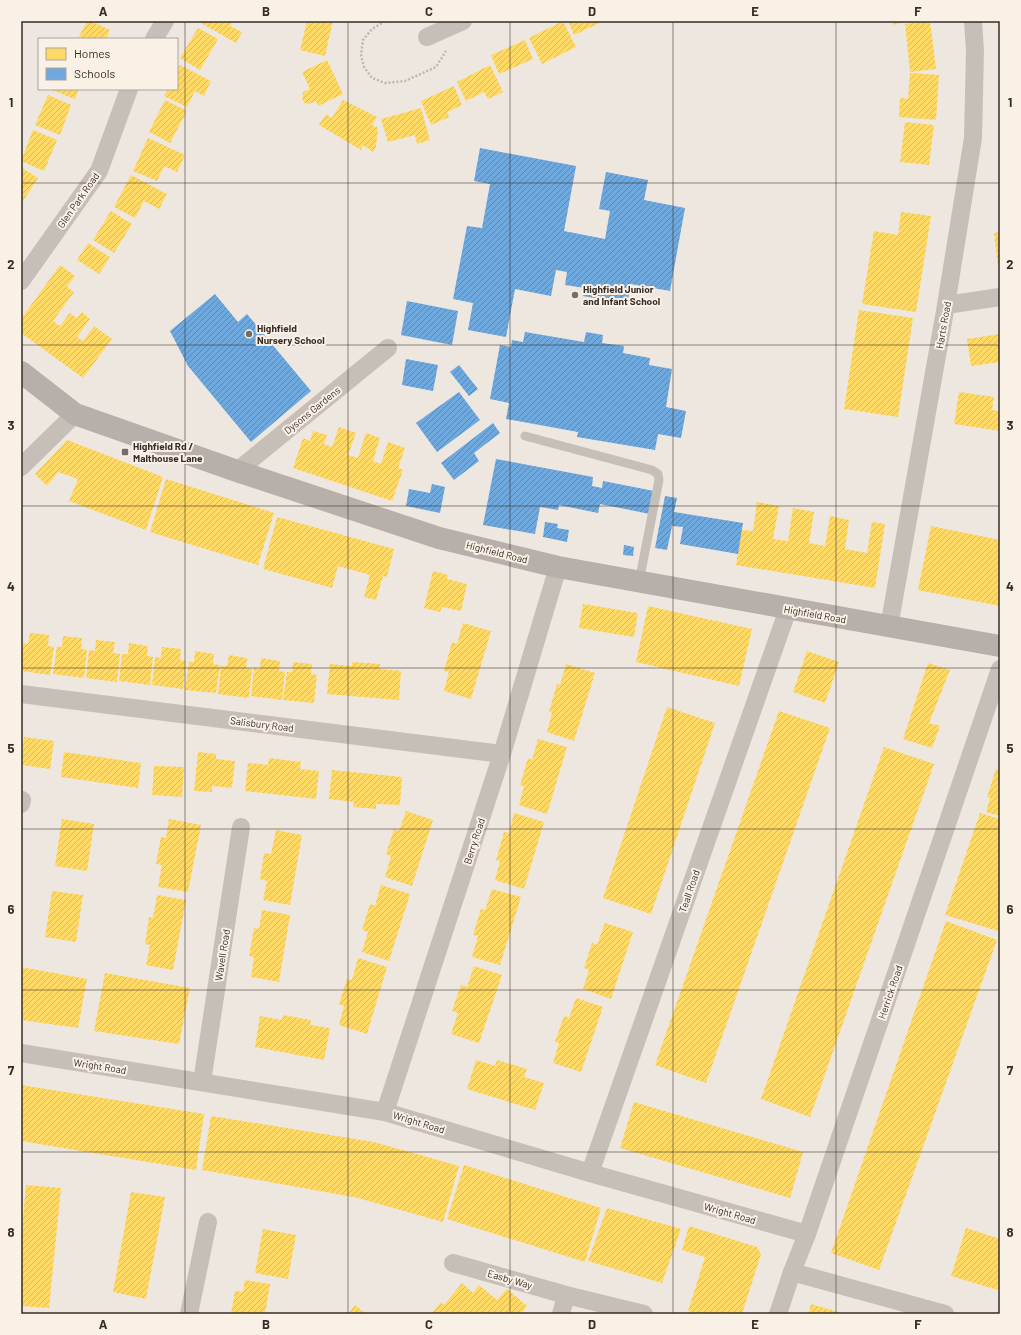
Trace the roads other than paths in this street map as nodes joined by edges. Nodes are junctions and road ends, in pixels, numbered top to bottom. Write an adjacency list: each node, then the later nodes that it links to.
1 (164, 21): 5 (street)
2 (973, 21): 9 (street, Harts Road)
3 (459, 23): 4 (street)
4 (427, 37)
5 (155, 38)
6 (129, 90): 7 (street, Glen Park Road)
7 (21, 281)
8 (1000, 297): 9 (street)
9 (946, 305): 19 (street, Harts Road)
10 (388, 348): 15 (street, Dysons Gardens)
11 (21, 372): 12 (main road, Highfield Road)
12 (75, 414): 14 (street); 15 (main road, Highfield Road)
13 (525, 436): 17 (lane)
14 (21, 467)
15 (237, 471): 16 (main road, Highfield Road)
16 (558, 567): 17 (main road, Highfield Road); 23 (street, Berry Road)
17 (639, 582): 18 (main road, Highfield Road)
18 (788, 608): 19 (main road, Highfield Road); 28 (street, Teall Road)
19 (889, 627): 20 (main road, Highfield Road)
20 (1000, 646)
21 (1000, 669): 30 (street, Herrick Road)
22 (21, 694): 23 (street, Salisbury Road)
23 (502, 754): 27 (street, Berry Road)
24 (241, 827): 26 (street, Wavell Road)
25 (21, 1053): 26 (street, Wright Road)
26 (202, 1082): 27 (street, Wright Road)
27 (385, 1112): 28 (street, Wright Road)
28 (590, 1174): 30 (street, Wright Road)
29 (208, 1222): 34 (street)
30 (807, 1234): 32 (street, Herrick Road)
31 (453, 1263): 33 (street, Easby Way)
32 (792, 1272): 37 (street, Herrick Road); 38 (street)
33 (566, 1295): 35 (street); 36 (street, Easby Way)
34 (189, 1314)
35 (561, 1314)
36 (644, 1314)
37 (778, 1314)
38 (945, 1314)

